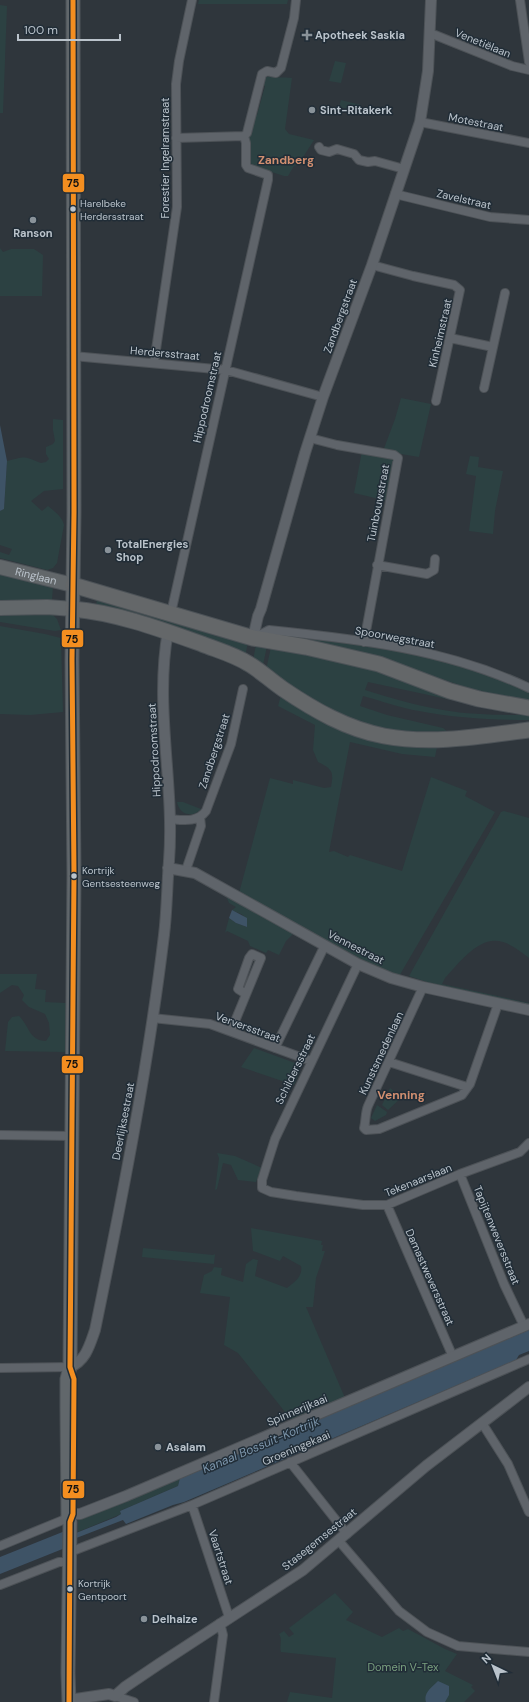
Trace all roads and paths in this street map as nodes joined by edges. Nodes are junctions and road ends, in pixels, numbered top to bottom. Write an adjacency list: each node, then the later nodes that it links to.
1 (73, 0): 21 (main road)
2 (192, 0): 11 (street, Forestier Ingelramstraat)
3 (296, 0): 10 (street)
4 (431, 0): 6 (street, Zandbergstraat)
5 (520, 0): 7 (street)
6 (430, 35): 8 (street, Venetiëlaan); 9 (street, Zandbergstraat)
7 (529, 62)
8 (529, 70)
9 (420, 122): 12 (street, Motestraat); 14 (street, Zandbergstraat)
10 (244, 136): 11 (street); 23 (street, Hippodroomstraat)
11 (176, 138): 22 (street, Forestier Ingelramstraat)
12 (529, 144)
13 (319, 147): 14 (street)
14 (404, 169): 15 (street, Zandbergstraat)
15 (395, 194): 16 (street, Zavelstraat); 17 (street, Zandbergstraat)
16 (529, 220)
17 (372, 265): 19 (street, Kinheimstraat); 25 (street, Zandbergstraat)
18 (505, 293): 20 (street)
19 (450, 338): 20 (street); 26 (street, Kinheimstraat)
20 (493, 347): 24 (street)
21 (73, 356): 22 (street, Herdersstraat); 31 (main road)
22 (154, 363): 23 (street, Herdersstraat)
23 (226, 370): 25 (street, Herdersstraat); 33 (street, Hippodroomstraat)
24 (484, 388)
25 (323, 397): 27 (street, Zandbergstraat)
26 (436, 401)
27 (310, 438): 29 (street, Tuinbouwstraat); 35 (street, Zandbergstraat)
28 (435, 559): 29 (street)
29 (377, 565): 36 (street, Tuinbouwstraat)
30 (0, 567): 31 (highway, Ringlaan)
31 (73, 596): 32 (highway); 33 (highway); 34 (highway); 58 (main road)
32 (0, 608)
33 (171, 613): 35 (highway)
34 (168, 631): 40 (highway); 42 (street, Hippodroomstraat)
35 (253, 638): 36 (street, Spoorwegstraat); 39 (highway)
36 (364, 642): 37 (street, Spoorwegstraat)
37 (529, 688)
38 (244, 689): 41 (street, Zandbergstraat)
39 (529, 708)
40 (529, 730)
41 (200, 817): 42 (street); 44 (street, Zandbergstraat)
42 (169, 819): 43 (street, Hippodroomstraat)
43 (168, 868): 44 (street); 51 (street, Deerlijksestraat)
44 (186, 870): 45 (street, Vennestraat)
45 (325, 945): 46 (street, Vennestraat); 53 (street)
46 (358, 964): 47 (street, Vennestraat); 54 (street, Schildersstraat)
47 (423, 987): 49 (street, Vennestraat); 55 (street, Kunstsmedenlaan)
48 (246, 994): 52 (street)
49 (498, 1004): 50 (street, Vennestraat); 56 (street)
50 (529, 1010)
51 (152, 1018): 52 (street, Verversstraat); 66 (street, Deerlijksestraat)
52 (231, 1031): 53 (street, Verversstraat)
53 (275, 1048): 54 (street, Verversstraat)
54 (311, 1061): 61 (street, Schildersstraat)
55 (389, 1062): 56 (street); 56 (street, Kunstsmedenlaan)
56 (467, 1087)
57 (0, 1135): 58 (street)
58 (72, 1136): 66 (main road)
59 (529, 1143): 60 (street, Tekenaarslaan)
60 (460, 1174): 62 (street, Tekenaarslaan); 63 (street, Tapijtenweversstraat)
61 (262, 1188): 62 (street, Tekenaarslaan)
62 (387, 1205): 64 (street, Damastweversstraat)
63 (527, 1325): 64 (street, Spinnerijkaai)
64 (453, 1357): 73 (street, Spinnerijkaai)
65 (529, 1359): 70 (street, Groeningekaai)
66 (70, 1367): 67 (street); 73 (main road)
67 (0, 1368)
68 (529, 1387): 69 (street, Stasegemsestraat)
69 (482, 1423): 72 (street); 74 (street, Stasegemsestraat)
70 (290, 1462): 71 (street, Groeningekaai); 74 (street)
71 (192, 1505): 76 (street, Groeningekaai); 78 (street, Vaartstraat)
72 (529, 1512)
73 (70, 1517): 75 (street); 76 (main road)
74 (343, 1537): 78 (street, Stasegemsestraat); 80 (street)
75 (0, 1546)
76 (70, 1555): 77 (street, Groeningekaai); 82 (main road)
77 (0, 1585)
78 (229, 1617): 79 (street, Stasegemsestraat)
79 (220, 1623): 81 (street, Stasegemsestraat); 84 (street)
80 (529, 1652)
81 (115, 1696): 82 (street); 83 (street)
82 (69, 1701)
83 (134, 1702)
84 (214, 1702)

